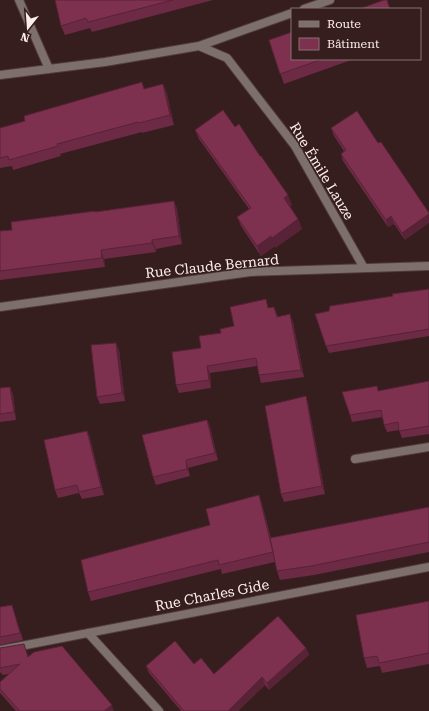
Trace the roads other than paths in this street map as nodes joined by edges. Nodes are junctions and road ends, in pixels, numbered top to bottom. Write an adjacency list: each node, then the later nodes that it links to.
1 (19, 0): 6 (street)
2 (330, 0): 3 (street)
3 (307, 8)
4 (291, 13): 5 (street)
5 (199, 46): 6 (street); 9 (street, Rue Émile Lauze)
6 (50, 69): 7 (street)
7 (0, 75)
8 (429, 266): 9 (street, Rue Claude Bernard)
9 (364, 268): 10 (street, Rue Claude Bernard)
10 (0, 307)
11 (429, 447): 12 (street)
12 (355, 459)
13 (429, 567): 14 (street, Rue Charles Gide)
14 (88, 633): 15 (street, Rue Charles Gide); 16 (street)
15 (0, 650)
16 (159, 711)

